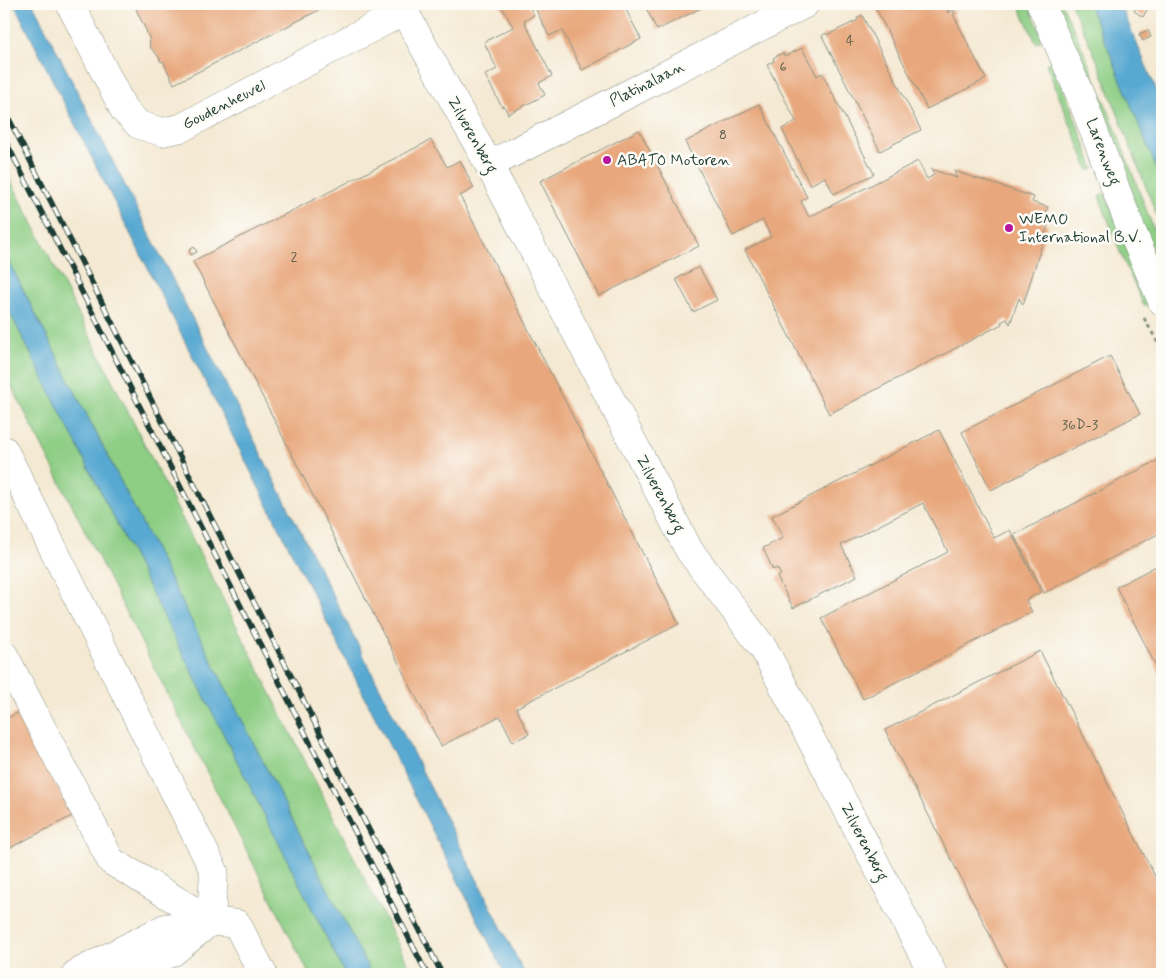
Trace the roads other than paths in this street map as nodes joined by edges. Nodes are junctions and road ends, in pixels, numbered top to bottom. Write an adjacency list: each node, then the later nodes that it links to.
1 (70, 4): 4 (street, Goudenheuvel)
2 (804, 4): 5 (street, Platinalaan)
3 (1041, 4): 6 (street, Larenweg)
4 (403, 8): 5 (street, Zilverenberg)
5 (489, 165): 13 (street, Zilverenberg)
6 (1162, 301)
7 (4, 450): 9 (street)
8 (4, 655): 9 (street)
9 (211, 921): 10 (street); 11 (street); 12 (street)
10 (76, 974)
11 (128, 974)
12 (263, 974)
13 (933, 974)

